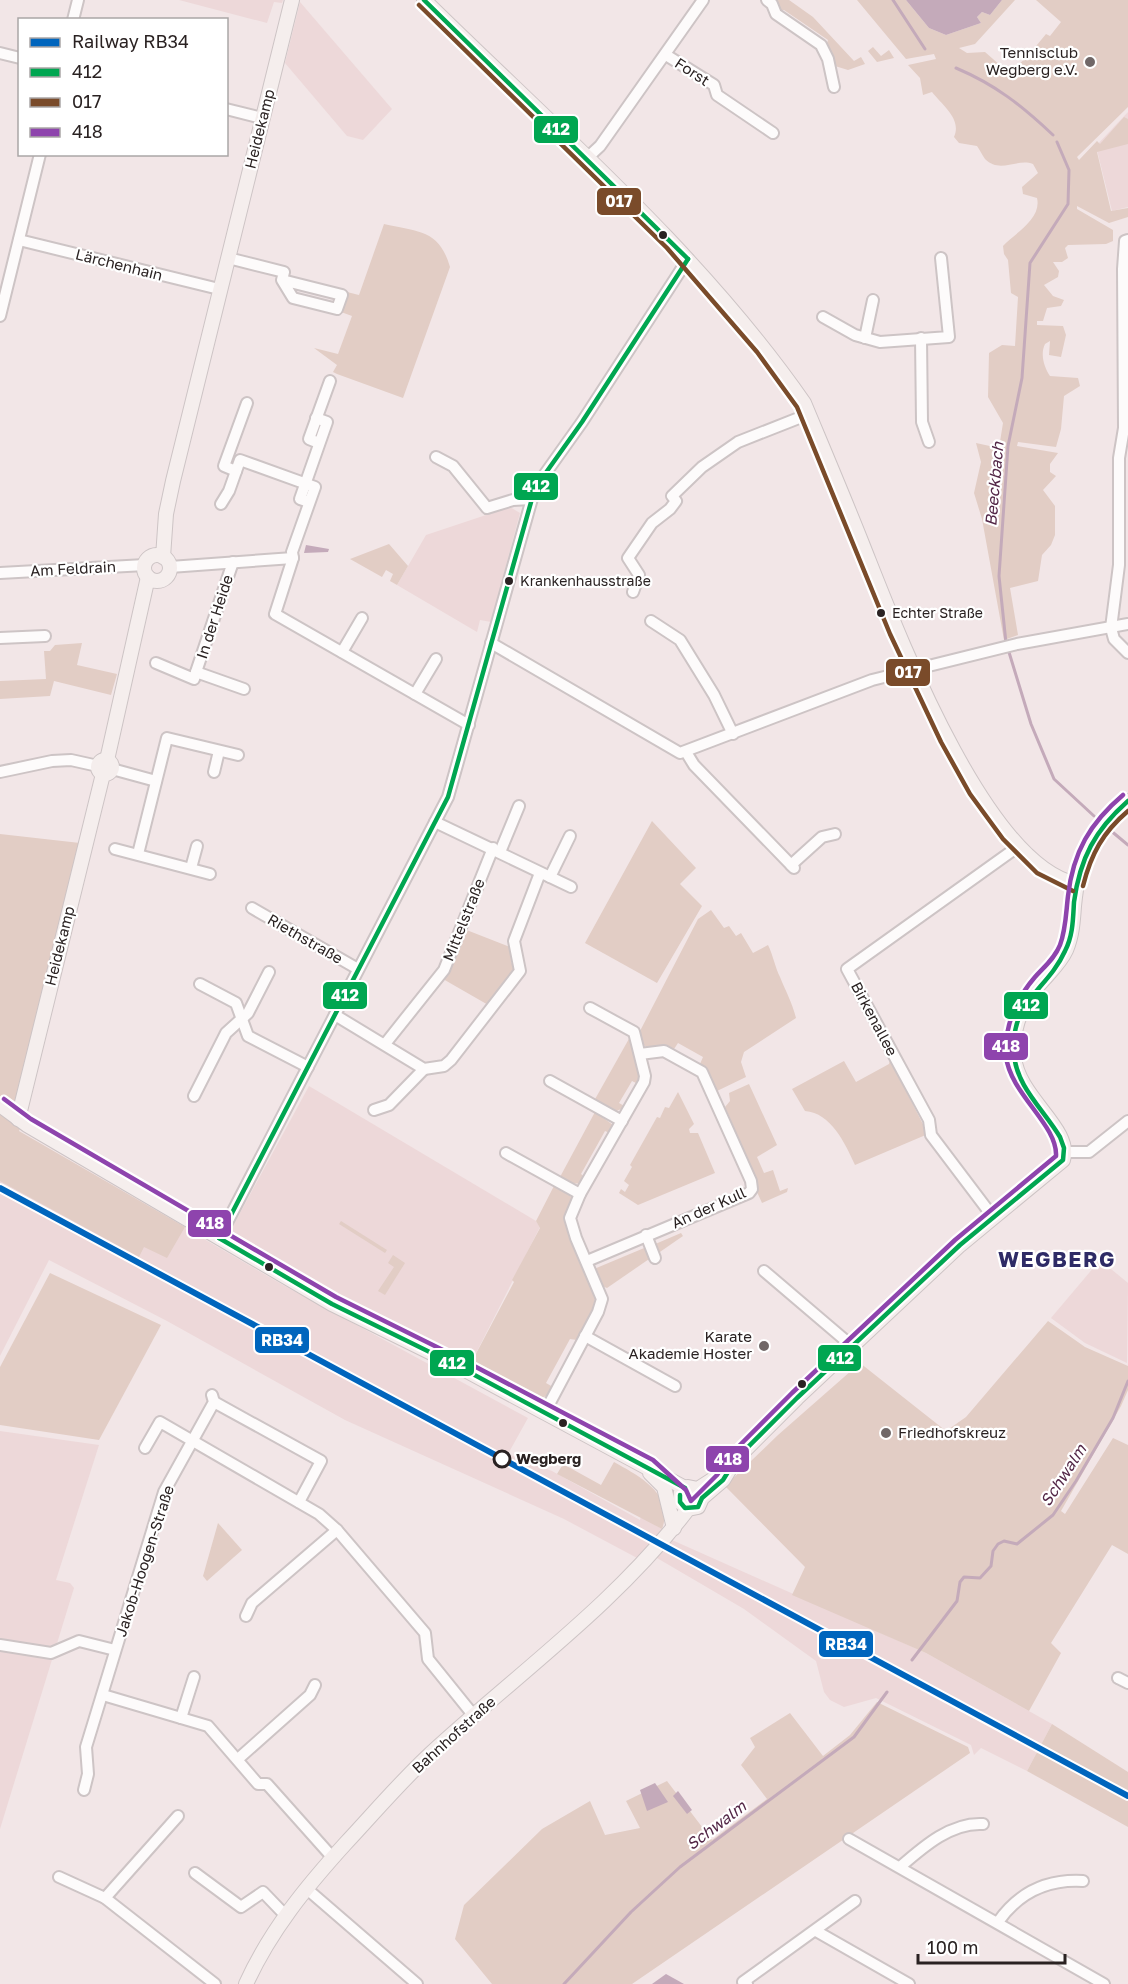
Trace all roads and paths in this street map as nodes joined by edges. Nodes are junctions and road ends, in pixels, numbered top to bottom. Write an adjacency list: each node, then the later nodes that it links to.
1 (78, 0): 6 (street)
2 (292, 0): 12 (street, Heidekamp)
3 (424, 0): 15 (street)
4 (767, 0): 10 (street)
5 (700, 1): 8 (street, Forst)
6 (74, 18)
7 (0, 53): 9 (street)
8 (666, 54): 13 (street, Forst); 15 (street, Forst)
9 (18, 58)
10 (834, 87)
11 (228, 110): 12 (street)
12 (262, 118): 18 (street, Heidekamp)
13 (773, 133)
14 (40, 156): 16 (street)
15 (586, 159): 20 (street)
16 (19, 240): 22 (street, Lärchenhain); 24 (street)
17 (1128, 240): 47 (street)
18 (228, 258): 21 (street); 22 (street, Heidekamp)
19 (941, 258): 27 (street)
20 (688, 259): 30 (street); 37 (street)
21 (282, 280): 21 (street)
22 (219, 289): 41 (street, Heidekamp)
23 (873, 300): 26 (street)
24 (0, 316)
25 (823, 317): 26 (street)
26 (865, 338): 27 (street)
27 (921, 338): 31 (street)
28 (330, 381): 36 (street)
29 (247, 403): 32 (street)
30 (809, 414): 43 (street); 55 (street)
31 (929, 442)
32 (228, 454): 34 (street); 35 (street)
33 (436, 457): 37 (street)
34 (240, 460): 35 (street); 36 (street)
35 (236, 471): 38 (street)
36 (305, 483): 39 (street)
37 (531, 499): 50 (street)
38 (220, 504)
39 (293, 558): 40 (street, In der Heide); 51 (street)
40 (233, 562): 41 (street, In der Heide); 56 (street, In der Heide)
41 (157, 567): 42 (street, Am Feldrain); 64 (street, Heidekamp)
42 (0, 573)
43 (633, 592)
44 (362, 618): 51 (street)
45 (651, 621): 60 (street)
46 (1128, 624): 47 (street)
47 (1111, 628): 52 (street); 55 (street)
48 (45, 636): 49 (street)
49 (0, 638)
50 (491, 643): 59 (street); 62 (street)
51 (342, 652): 58 (street)
52 (1128, 653)
53 (436, 659): 58 (street)
54 (156, 663): 56 (street, In der Heide)
55 (914, 670): 60 (street); 74 (street)
56 (196, 672): 57 (street, In der Heide)
57 (244, 689)
58 (415, 694): 59 (street)
59 (469, 725): 70 (street)
60 (733, 734): 62 (street)
61 (219, 751): 63 (street); 66 (street); 67 (street)
62 (686, 752): 71 (street)
63 (238, 755)
64 (105, 767): 65 (street); 67 (street); 98 (street, Heidekamp)
65 (0, 772)
66 (214, 772)
67 (156, 781): 77 (street)
68 (1128, 801): 81 (street)
69 (519, 806): 76 (street, Mittelstraße)
70 (435, 822): 76 (street); 84 (street)
71 (835, 834)
72 (570, 836): 80 (street)
73 (197, 846): 78 (street)
74 (1019, 846): 81 (street); 104 (street, Birkenallee)
75 (115, 849): 77 (street)
76 (496, 850): 80 (street); 90 (street, Mittelstraße)
77 (138, 854): 78 (street)
78 (191, 868): 79 (street)
79 (210, 874)
80 (545, 875): 82 (street); 93 (street)
81 (1076, 884): 102 (street)
82 (571, 886)
83 (252, 908): 84 (street, Riethstraße)
84 (358, 969): 88 (street)
85 (269, 972): 89 (street)
86 (200, 984): 89 (street)
87 (590, 1008): 91 (street)
88 (335, 1015): 90 (street); 92 (street)
89 (241, 1021): 92 (street); 95 (street)
90 (385, 1044): 93 (street)
91 (640, 1054): 99 (street); 105 (street, An der Kull)
92 (308, 1067): 106 (street)
93 (424, 1069): 97 (street)
94 (550, 1082): 99 (street)
95 (194, 1096)
96 (0, 1105): 98 (street)
97 (374, 1110)
98 (18, 1119): 106 (street)
99 (622, 1121): 103 (street)
100 (1128, 1121): 102 (street)
101 (506, 1152): 103 (street)
102 (1066, 1152): 104 (street, Bahnhofstraße)
103 (580, 1194): 108 (street)
104 (993, 1217): 111 (street, Bahnhofstraße)
105 (646, 1235): 107 (street); 108 (street, An der Kull)
106 (219, 1238): 113 (street)
107 (655, 1258)
108 (587, 1261): 110 (street)
109 (764, 1271): 111 (street)
110 (585, 1336): 112 (street); 113 (street)
111 (852, 1346): 117 (street, Bahnhofstraße)
112 (675, 1386)
113 (545, 1412): 116 (street)
114 (193, 1442): 115 (street); 118 (street); 118 (street, Jakob-Hoogen-Straße); 123 (street, Jakob-Hoogen-Straße)
115 (145, 1448)
116 (632, 1459): 117 (street); 119 (street)
117 (691, 1493): 119 (street, Bahnhofstraße)
118 (299, 1502): 120 (street)
119 (674, 1528): 127 (street, Bahnhofstraße)
120 (337, 1530): 121 (street); 127 (street)
121 (246, 1616)
122 (0, 1645): 123 (street, Jakob-Hoogen-Straße)
123 (115, 1650): 126 (street, Jakob-Hoogen-Straße)
124 (194, 1677): 128 (street)
125 (315, 1685): 129 (street)
126 (103, 1695): 128 (street); 130 (street, Jakob-Hoogen-Straße)
127 (474, 1716): 134 (street, Bahnhofstraße)
128 (181, 1718): 129 (street)
129 (238, 1759): 134 (street)
130 (84, 1790)
131 (178, 1816): 140 (street)
132 (983, 1824): 135 (street)
133 (849, 1839): 135 (street)
134 (333, 1858): 139 (street, Bahnhofstraße)
135 (900, 1867): 143 (street)
136 (195, 1873): 142 (street)
137 (59, 1877): 140 (street)
138 (1083, 1881): 143 (street)
139 (307, 1888): 142 (street, Bahnhofstraße); 147 (street)
140 (105, 1898): 145 (street)
141 (855, 1900): 144 (street)
142 (286, 1916): 146 (street, Bahnhofstraße)
143 (998, 1922): 150 (street)
144 (816, 1931): 148 (street); 149 (street)
145 (215, 1984)
146 (246, 1984)
147 (417, 1984)
148 (747, 1984)
149 (909, 1984)
150 (1104, 1984)

